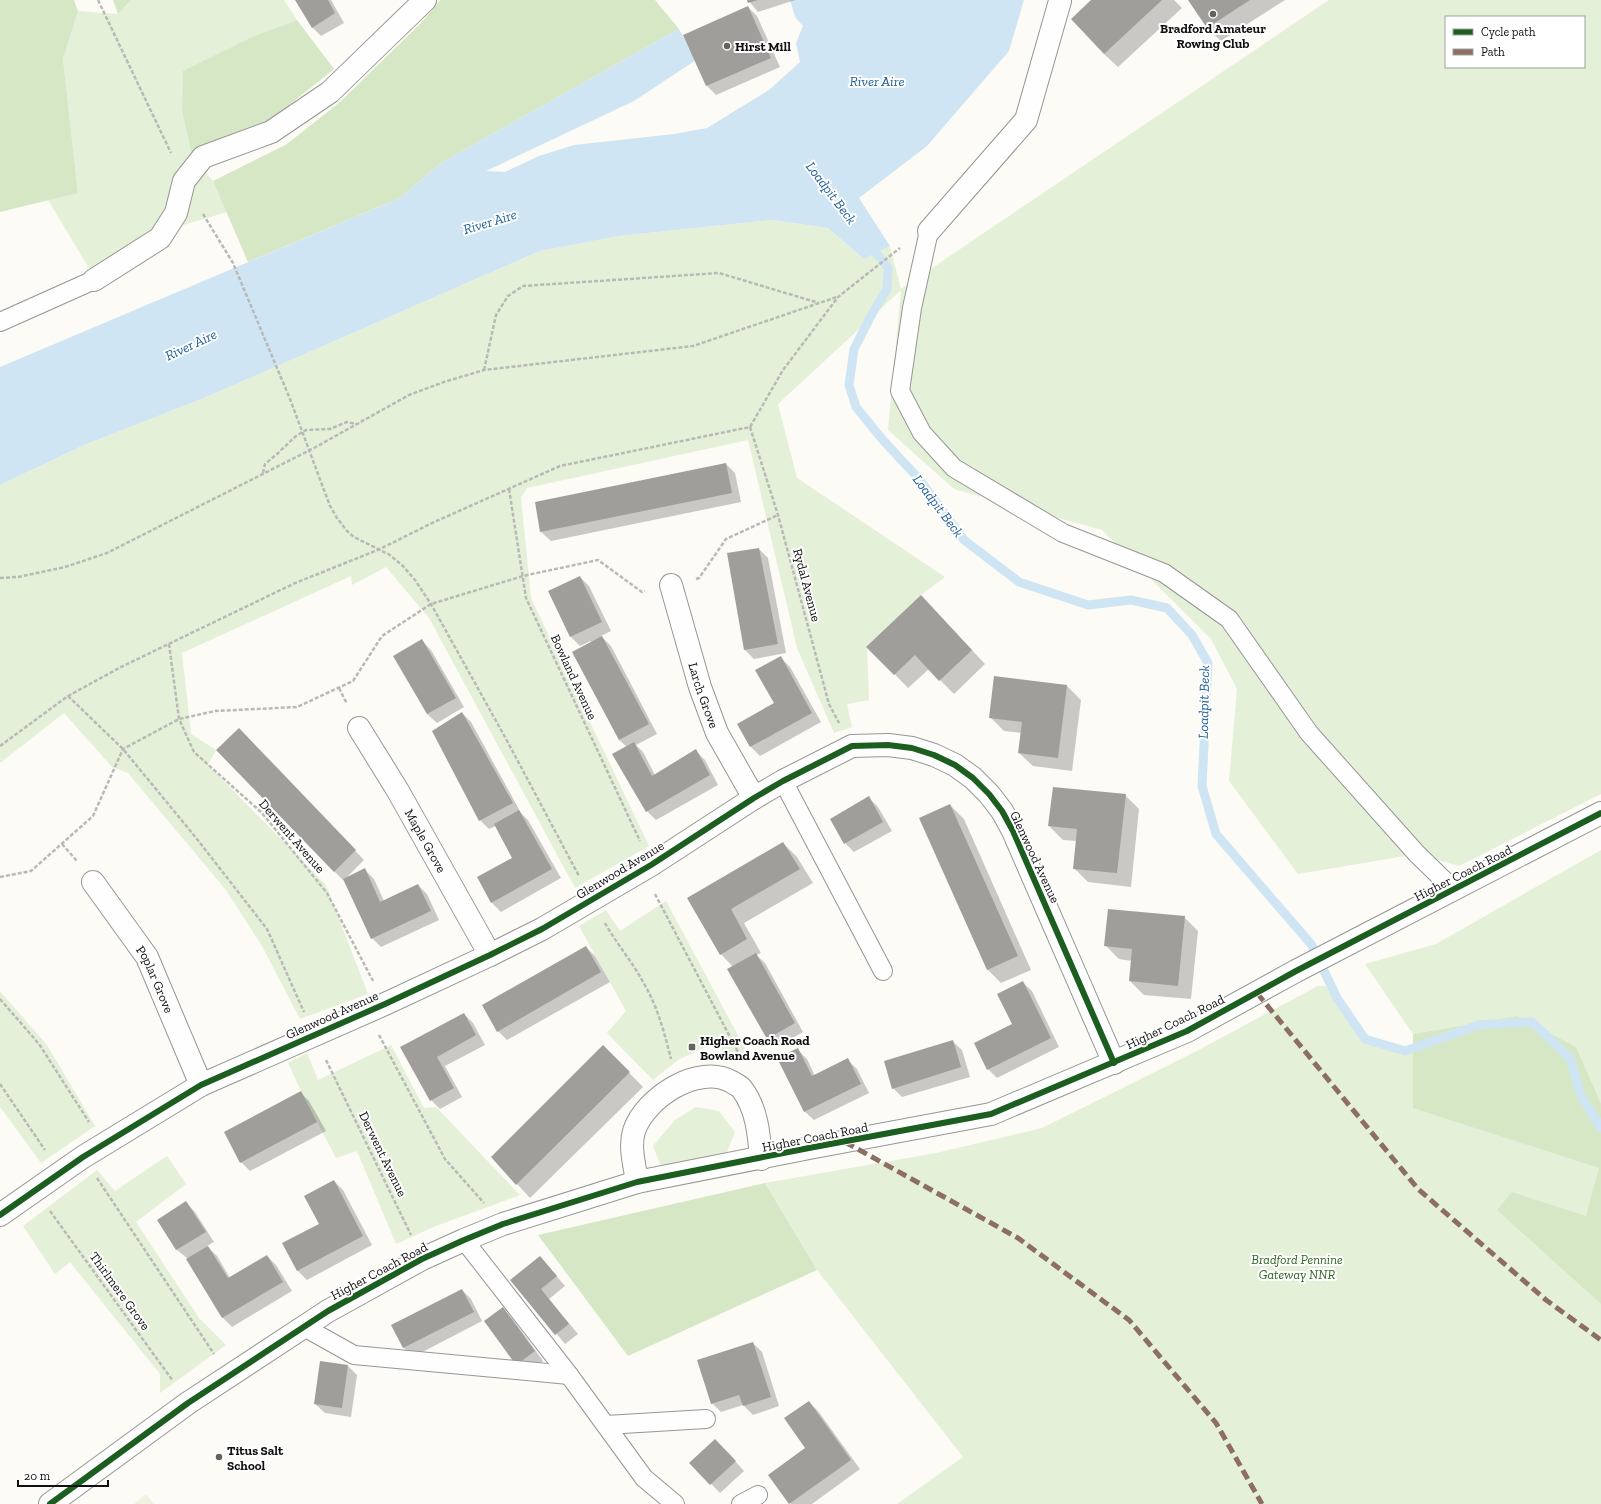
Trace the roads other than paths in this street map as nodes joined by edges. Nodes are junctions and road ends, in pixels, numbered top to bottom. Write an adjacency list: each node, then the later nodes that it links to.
1 (425, 0): 4 (street)
2 (1060, 1): 3 (street)
3 (929, 230): 12 (lane)
4 (94, 280): 5 (lane)
5 (0, 322)
6 (671, 585): 9 (street, Larch Grove)
7 (359, 728): 13 (street, Maple Grove)
8 (783, 781): 9 (street, Glenwood Avenue); 14 (lane); 15 (street, Glenwood Avenue)
9 (754, 798): 13 (street, Glenwood Avenue)
10 (1601, 813): 12 (street, Higher Coach Road)
11 (93, 882): 16 (street, Poplar Grove)
12 (1454, 890): 15 (street, Higher Coach Road)
13 (490, 955): 16 (street, Glenwood Avenue)
14 (883, 970)
15 (1114, 1063): 17 (street, Higher Coach Road)
16 (201, 1085): 19 (street, Glenwood Avenue)
17 (761, 1159): 18 (street, Higher Coach Road); 18 (street)
18 (637, 1182): 20 (street, Higher Coach Road)
19 (0, 1215)
20 (464, 1240): 21 (street, Higher Coach Road); 22 (lane)
21 (304, 1327): 22 (lane); 26 (street, Higher Coach Road)
22 (569, 1375): 24 (lane)
23 (706, 1420): 24 (lane)
24 (606, 1425): 27 (lane)
25 (758, 1496): 28 (lane)
26 (50, 1504)
27 (675, 1504)
28 (741, 1504)

